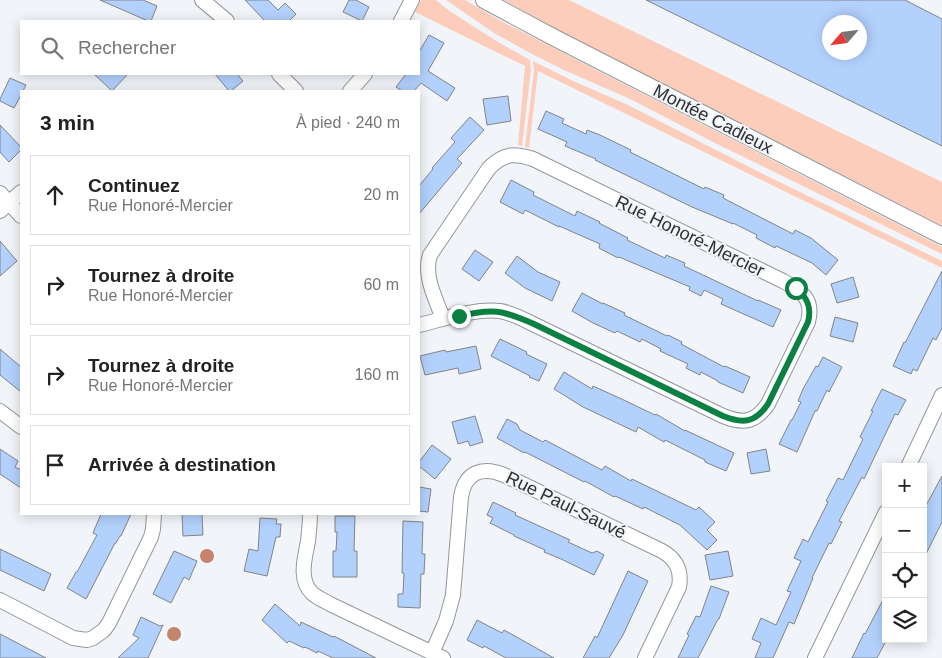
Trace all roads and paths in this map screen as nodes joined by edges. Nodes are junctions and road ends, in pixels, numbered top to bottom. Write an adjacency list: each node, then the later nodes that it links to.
1 (202, 0): 4 (street)
2 (412, 0): 5 (street)
3 (484, 0): 13 (street, Montée Cadieux)
4 (227, 20)
5 (402, 20)
6 (280, 75): 8 (street)
7 (364, 75): 9 (street)
8 (295, 90)
9 (351, 90)
10 (20, 193): 11 (street)
11 (3, 202): 12 (street)
12 (20, 215)
13 (942, 236)
14 (443, 319): 14 (street, Rue Honoré-Mercier); 15 (street, Rue Honoré-Mercier)
15 (420, 325)
16 (942, 395): 18 (street)
17 (0, 410): 19 (street)
18 (937, 416): 20 (street)
19 (20, 426)
20 (910, 463)
21 (154, 515): 24 (street)
22 (310, 515): 25 (street)
23 (882, 520): 27 (street)
24 (0, 600)
25 (438, 655): 26 (street, Rue Paul-Sauvé)
26 (644, 658)
27 (815, 658)

